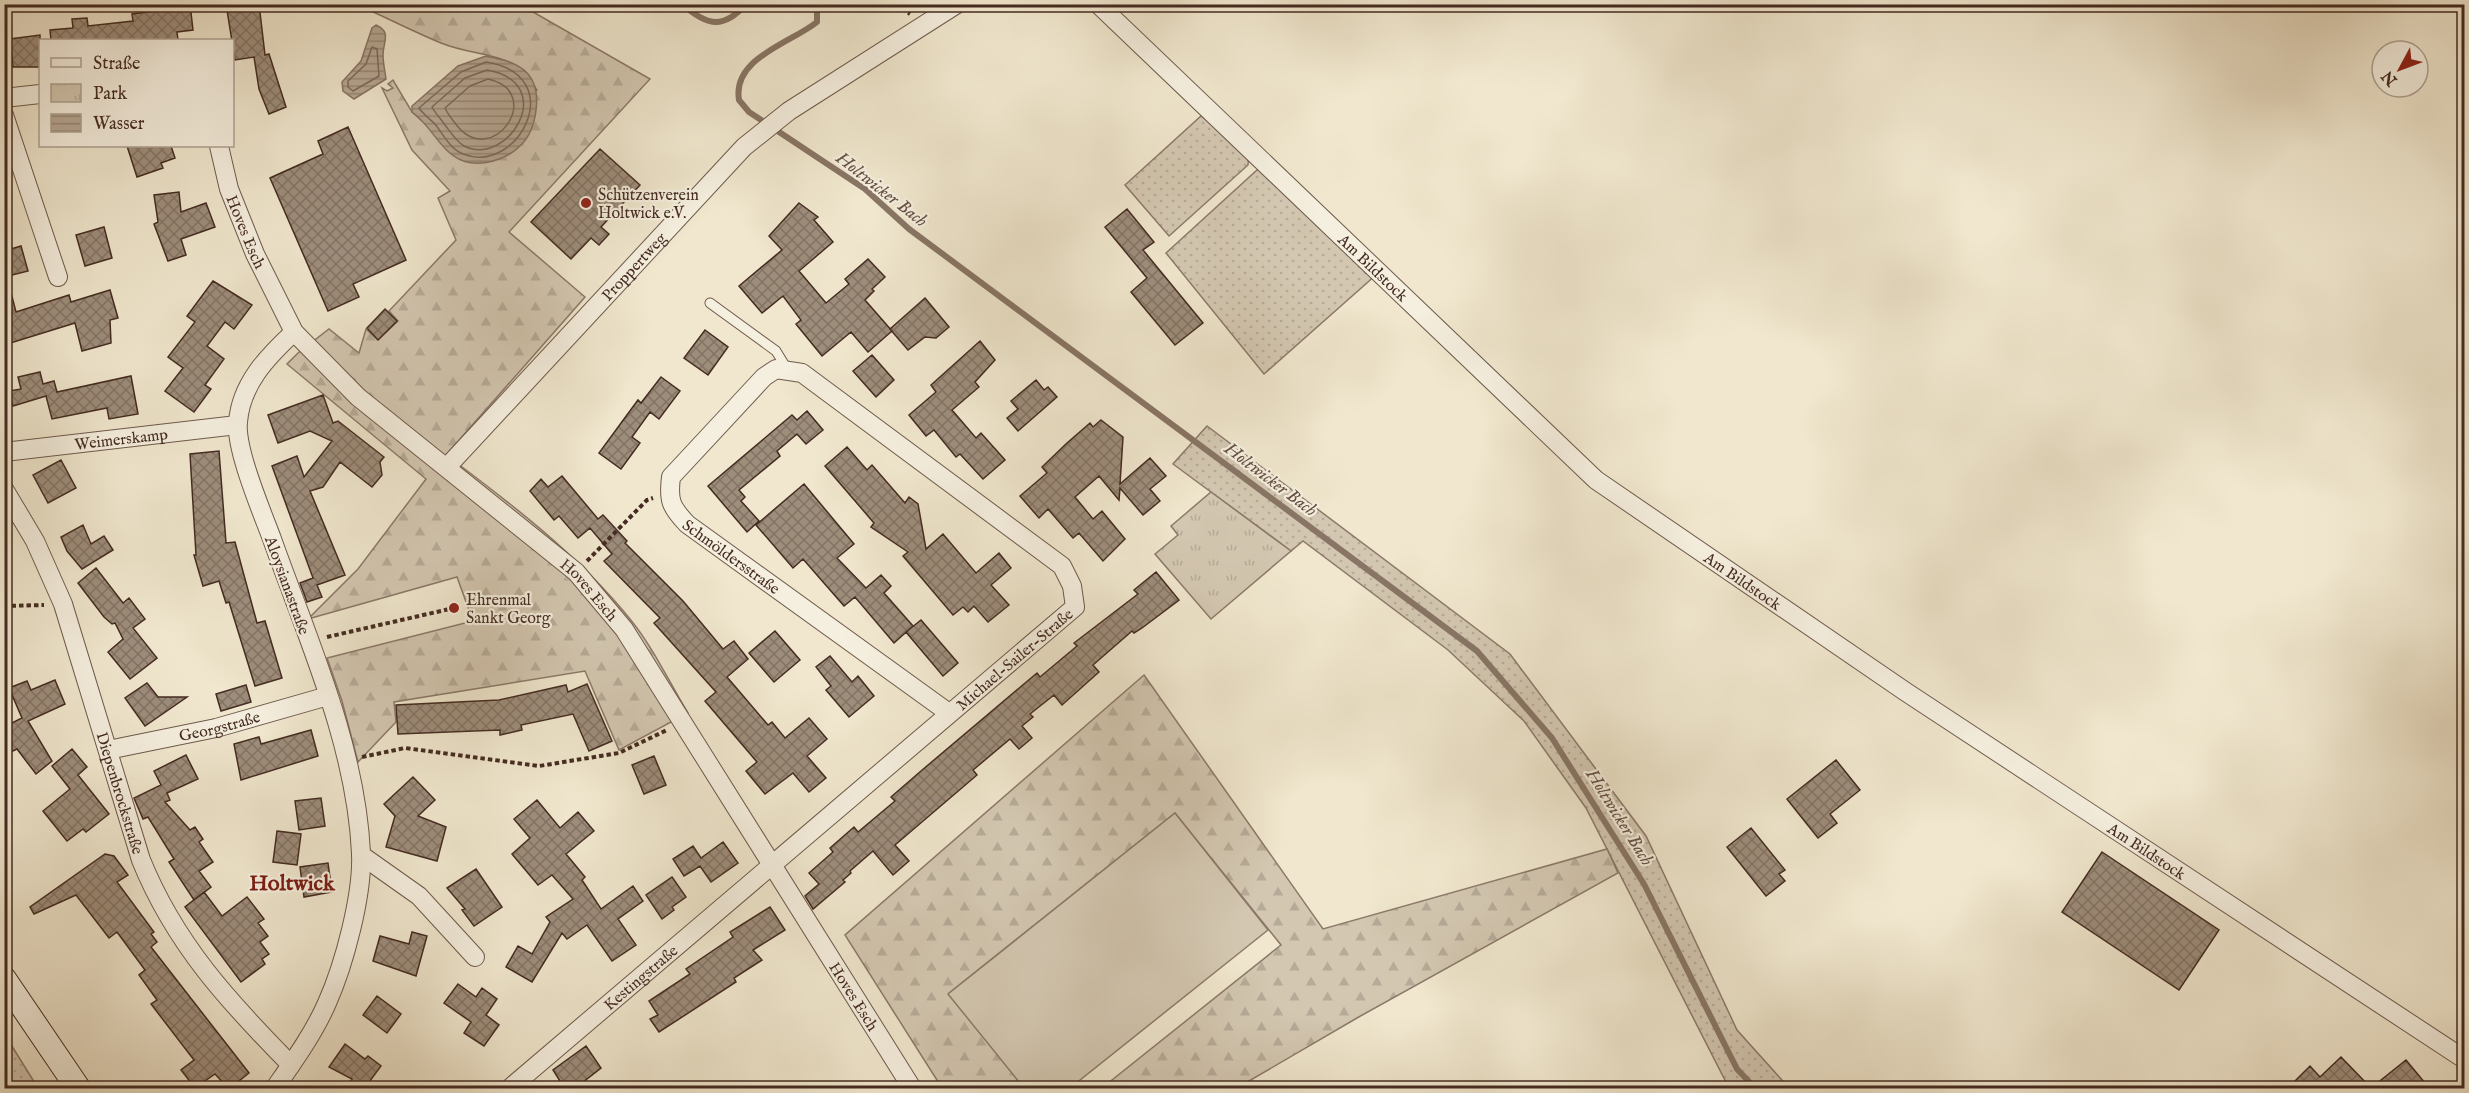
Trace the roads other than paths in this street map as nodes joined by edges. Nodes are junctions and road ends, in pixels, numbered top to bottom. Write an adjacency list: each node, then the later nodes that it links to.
1 (957, 4): 13 (street, Proppertweg)
2 (1098, 4): 22 (street, Am Bildstock)
3 (39, 94): 4 (street)
4 (4, 98)
5 (4, 115): 7 (street)
6 (219, 147): 9 (street, Hoves Esch)
7 (58, 277)
8 (710, 303): 10 (lane)
9 (294, 332): 11 (street, Aloysianastraße); 13 (street, Hoves Esch)
10 (788, 369): 16 (street, Schmöldersstraße); 16 (street, Michael-Sailer-Straße)
11 (237, 425): 12 (street, Weimerskamp); 15 (street, Aloysianastraße)
12 (4, 452)
13 (447, 467): 19 (street, Hoves Esch)
14 (4, 489): 17 (street, Diepenbrockstraße)
15 (328, 696): 17 (street, Georgstraße); 18 (street, Aloysianastraße)
16 (949, 713): 19 (street, Michael-Sailer-Straße)
17 (108, 750): 23 (street, Diepenbrockstraße)
18 (361, 855): 20 (street); 23 (street, Aloysianastraße)
19 (771, 866): 26 (street, Kestingstraße); 27 (street, Hoves Esch)
20 (475, 957)
21 (4, 978): 24 (main road)
22 (2464, 1059)
23 (291, 1065): 25 (street, Aloysianastraße)
24 (78, 1089)
25 (275, 1089)
26 (510, 1089)
27 (912, 1089)

